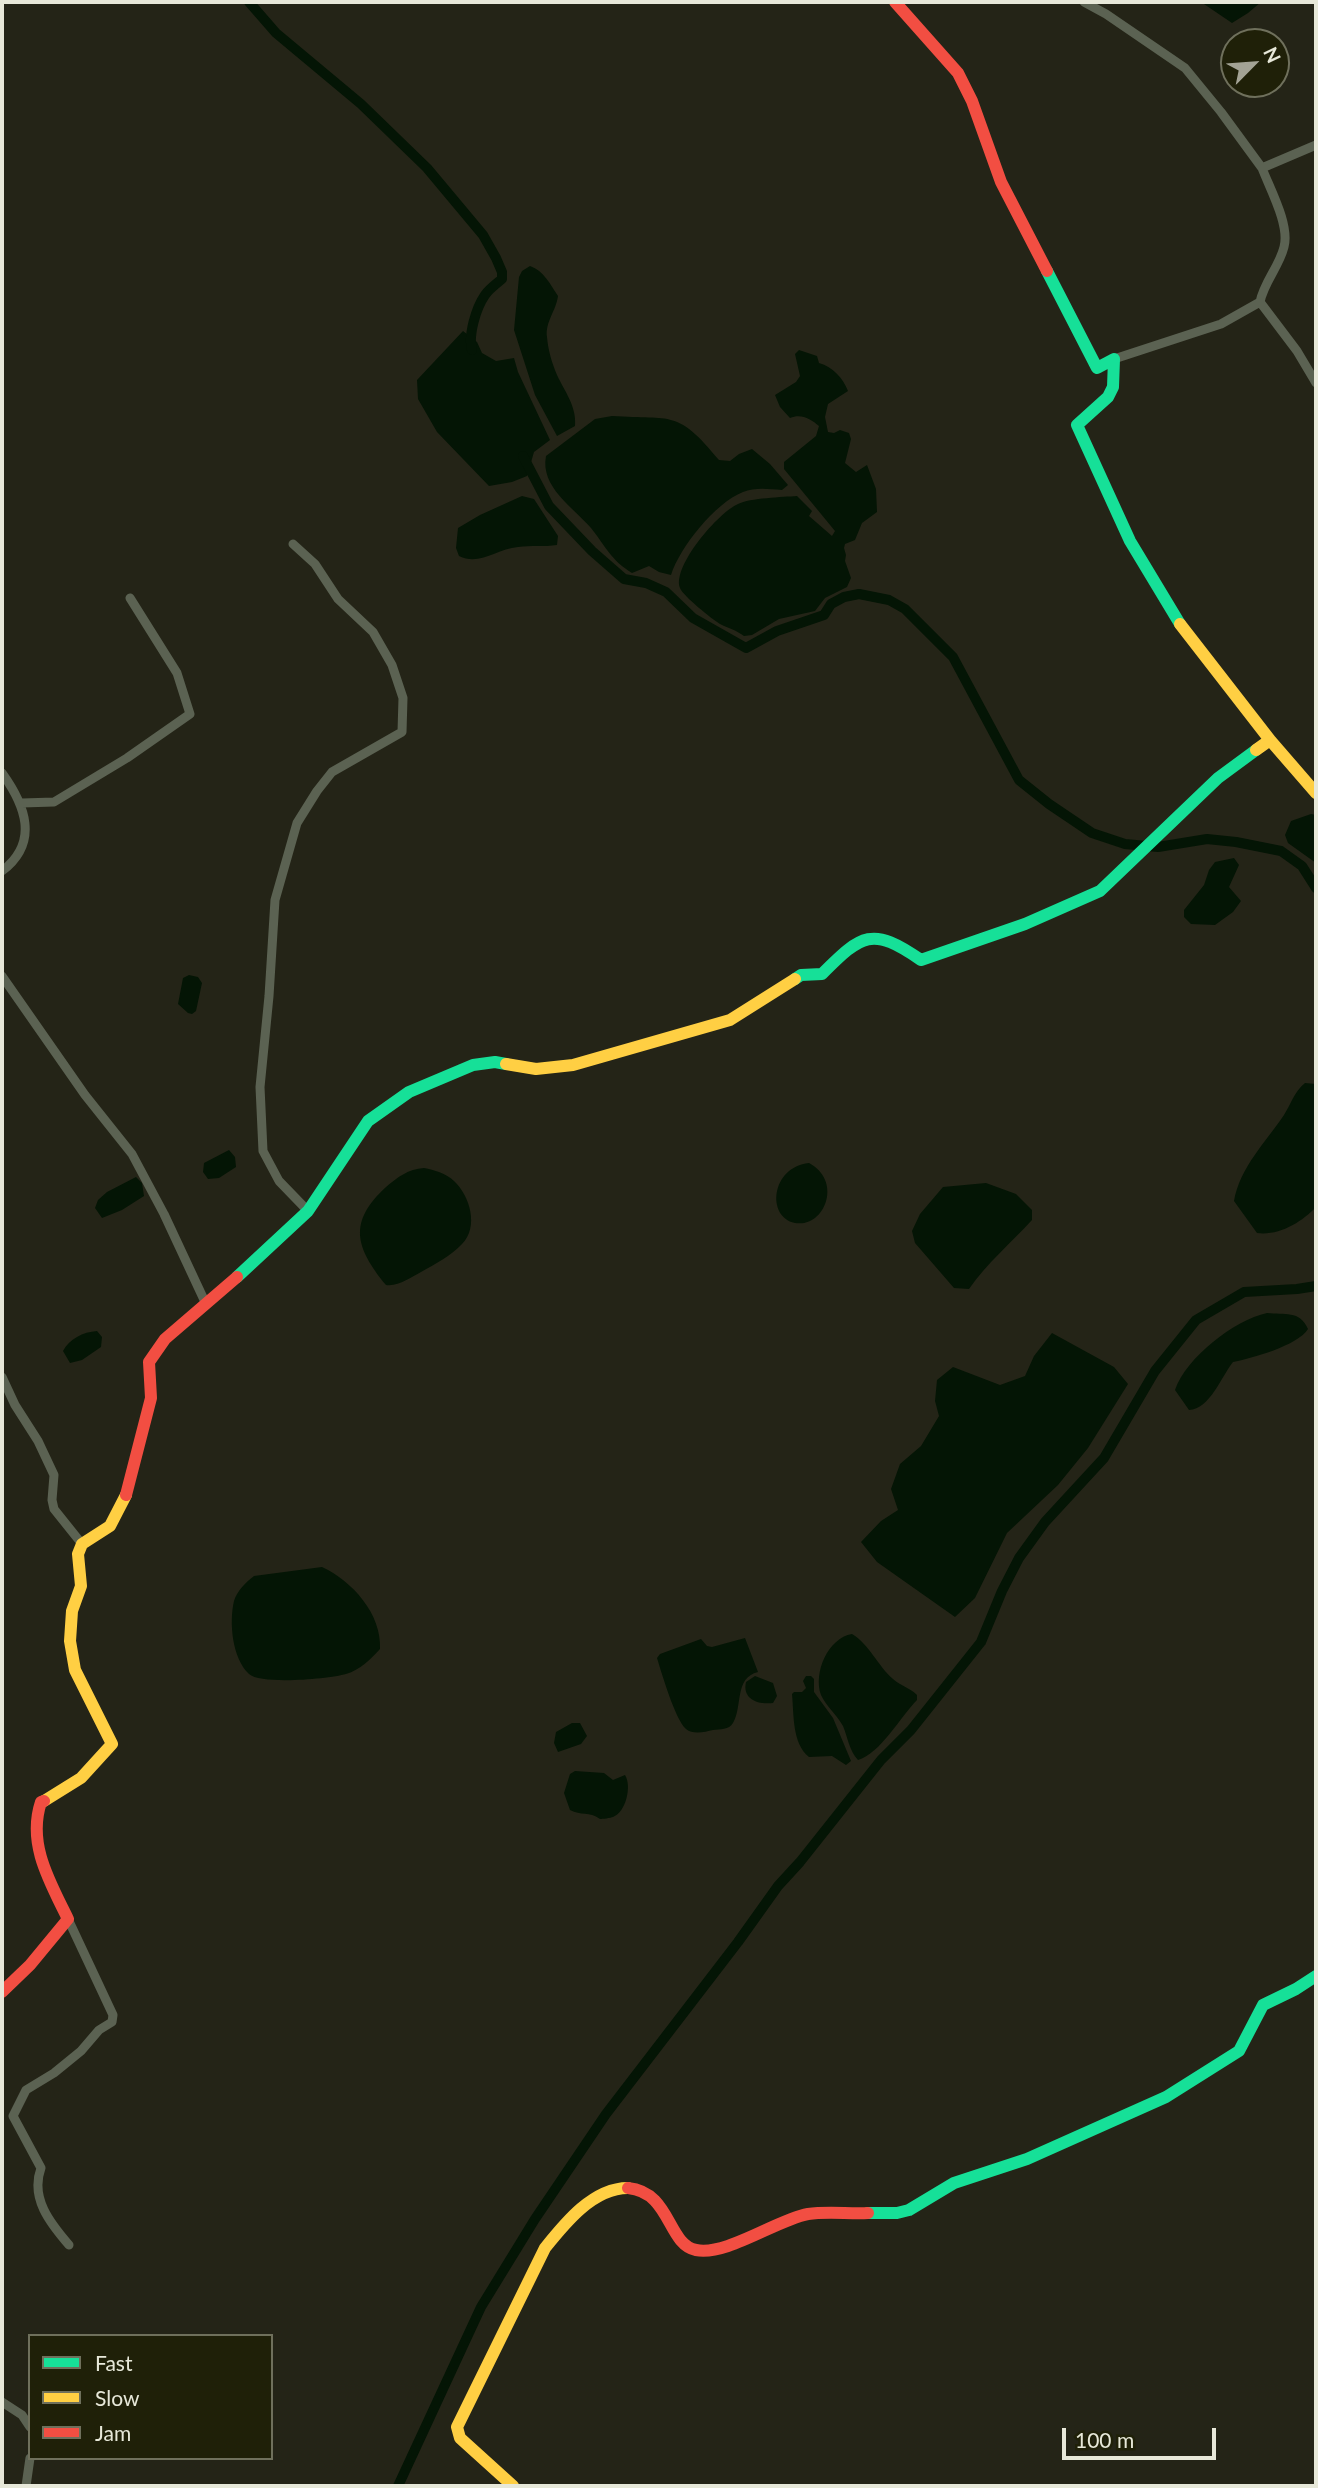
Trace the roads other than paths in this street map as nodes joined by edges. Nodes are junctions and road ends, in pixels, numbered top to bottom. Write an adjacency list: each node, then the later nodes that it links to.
1 (895, 2): 6 (street)
2 (1084, 2): 4 (street)
3 (1316, 145): 4 (street)
4 (1262, 168): 5 (street)
5 (1260, 302): 6 (street); 7 (street)
6 (1114, 359): 10 (street)
7 (1316, 383)
8 (293, 544): 16 (street)
9 (130, 597): 13 (street)
10 (1270, 740): 12 (street); 16 (street)
11 (2, 773): 13 (street)
12 (1316, 793)
13 (22, 803): 14 (street)
14 (2, 870)
15 (2, 976): 17 (street)
16 (308, 1211): 17 (street)
17 (206, 1304): 19 (street)
18 (2, 1377): 19 (street)
19 (82, 1544): 20 (street)
20 (68, 1919): 22 (street); 23 (street)
21 (1316, 1976): 28 (street)
22 (2, 1992)
23 (69, 2245)
24 (2, 2402): 25 (street)
25 (28, 2424)
26 (30, 2460): 27 (street)
27 (26, 2486)
28 (513, 2486)

